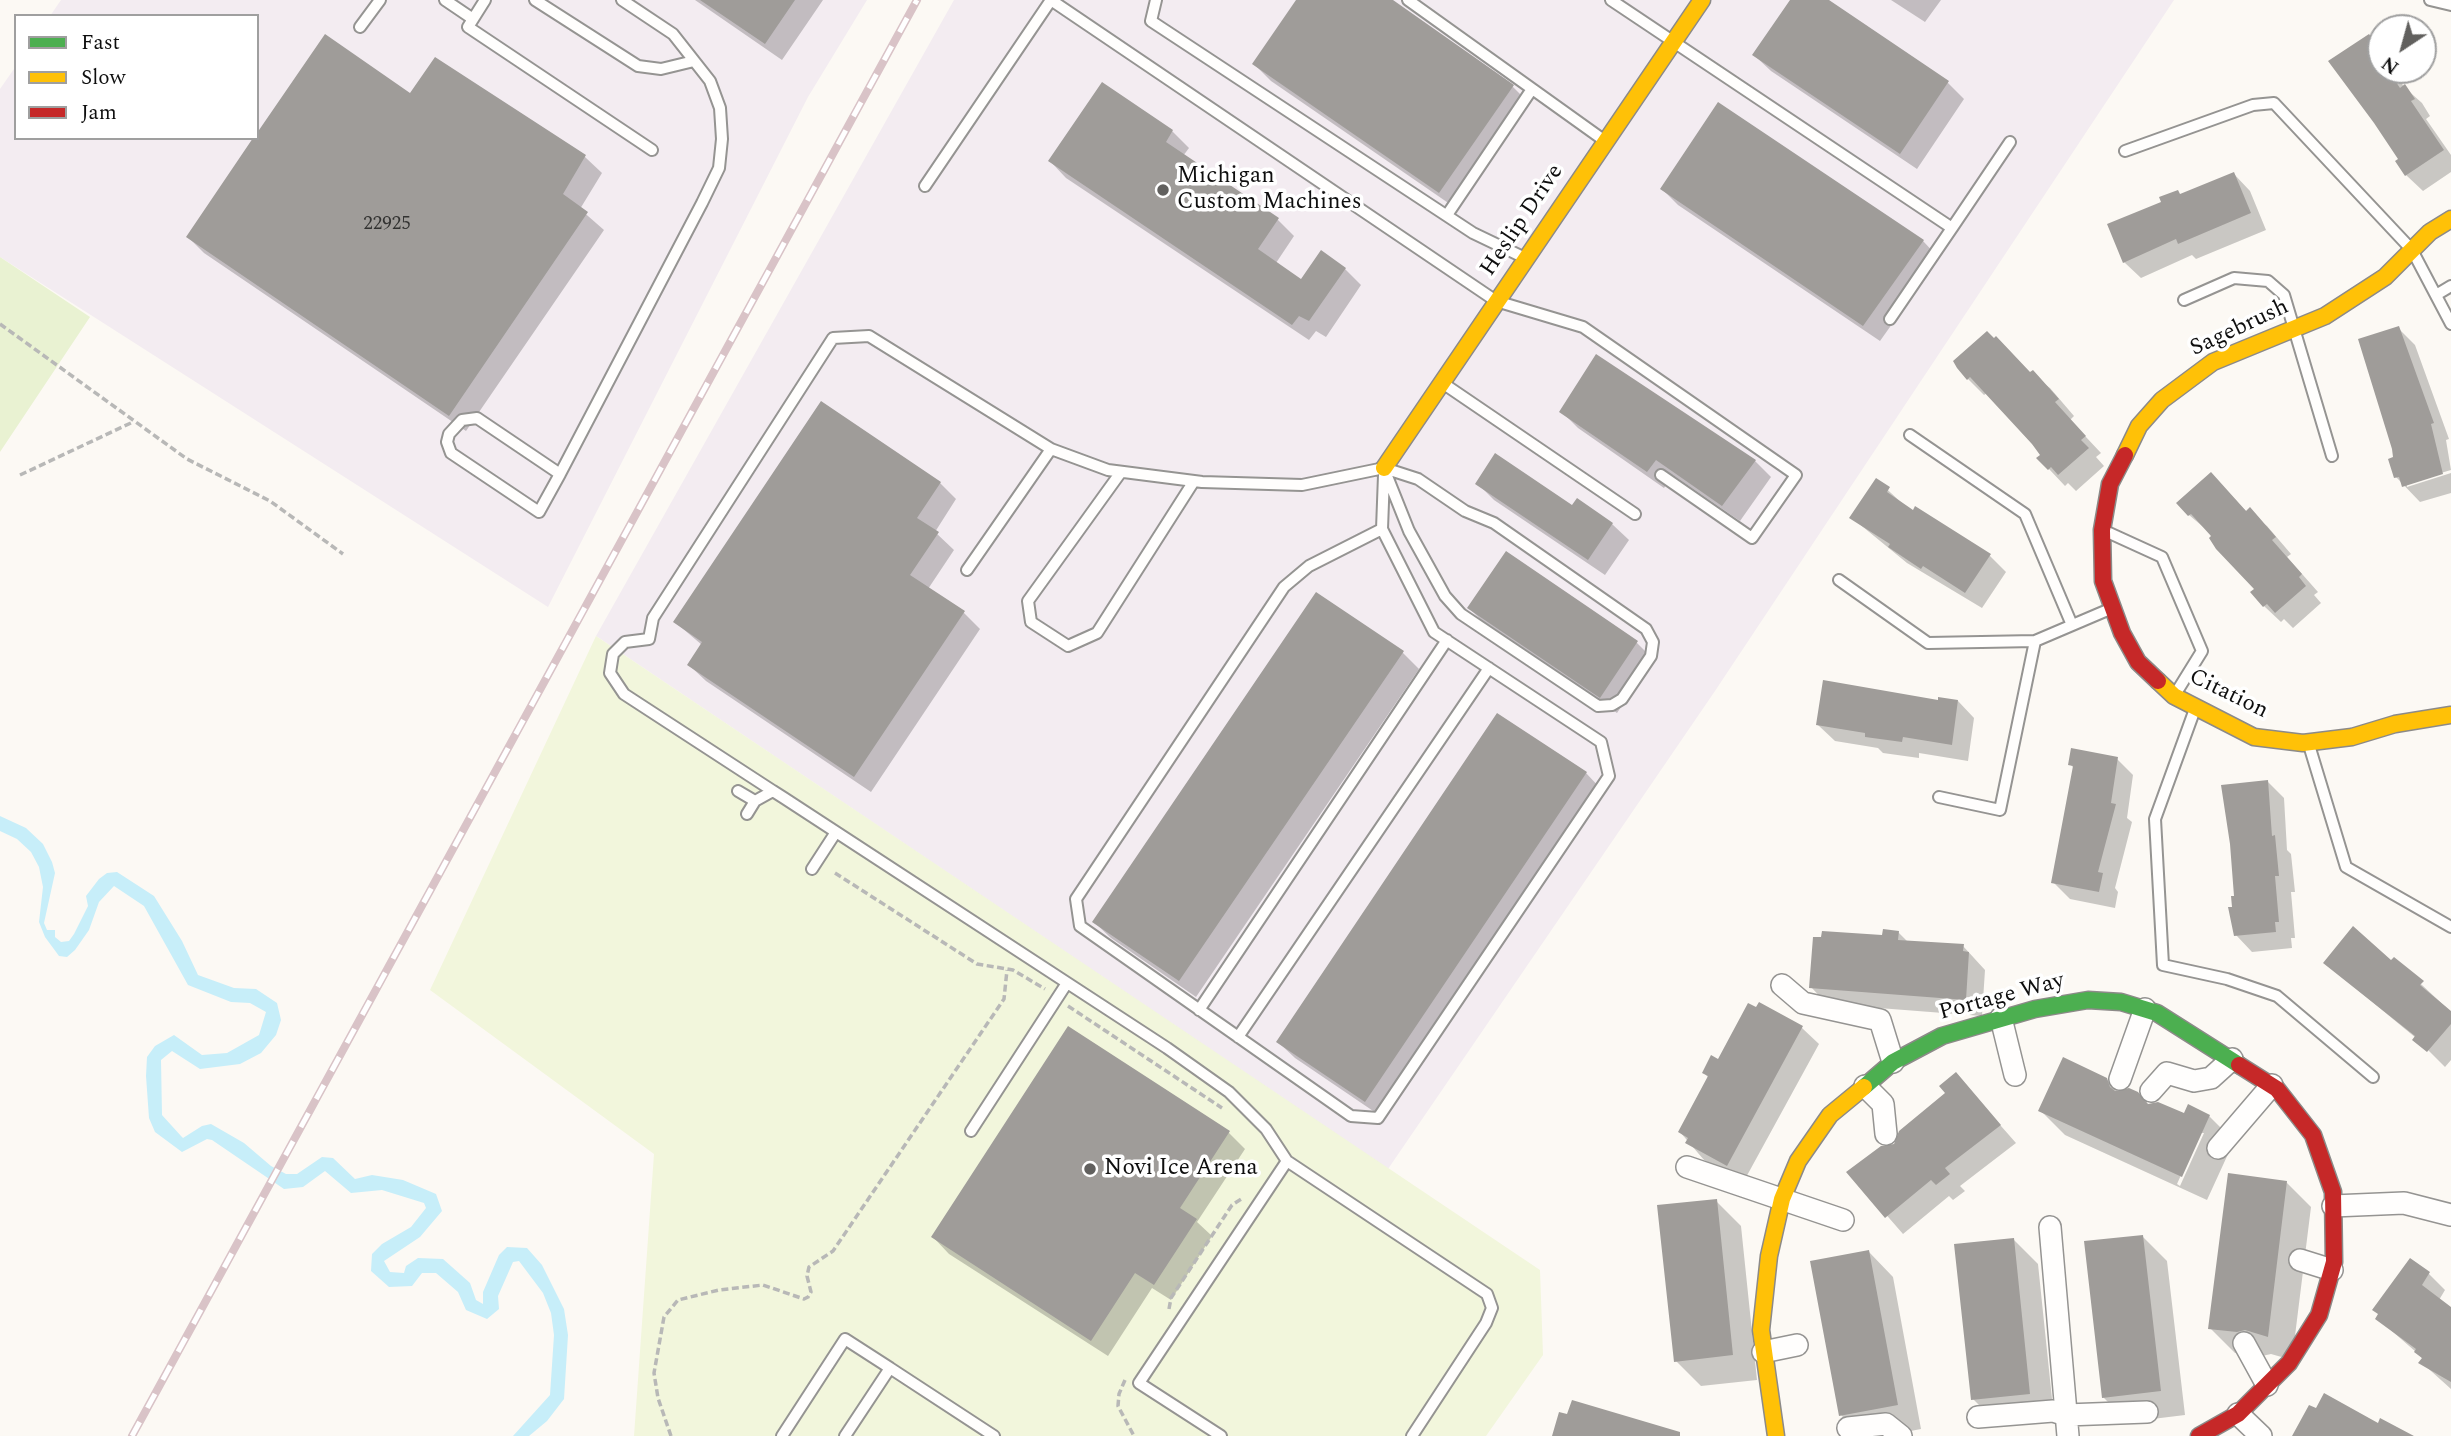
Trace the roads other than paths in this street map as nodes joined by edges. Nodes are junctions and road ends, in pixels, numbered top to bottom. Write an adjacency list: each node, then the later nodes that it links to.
1 (380, 0): 14 (lane)
2 (445, 0): 13 (lane)
3 (485, 0): 13 (lane)
4 (535, 0): 16 (lane)
5 (622, 0): 16 (lane)
6 (1051, 0): 22 (lane); 31 (lane)
7 (1156, 0): 23 (lane)
8 (1408, 0): 17 (lane)
9 (1611, 0): 15 (lane)
10 (1702, 0): 15 (street, Heslip Drive)
11 (2430, 0): 12 (lane)
12 (2451, 5)
13 (473, 19): 20 (lane)
14 (360, 27)
15 (1673, 42): 18 (street, Heslip Drive); 25 (lane)
16 (694, 61): 41 (lane)
17 (1532, 89): 18 (lane); 23 (lane)
18 (1605, 141): 27 (street, Heslip Drive)
19 (2010, 142): 25 (lane)
20 (652, 150)
21 (2125, 151): 26 (lane)
22 (925, 186)
23 (1447, 215): 27 (lane)
24 (2451, 219): 26 (street, Sagebrush)
25 (1952, 228): 32 (lane)
26 (2412, 250): 29 (lane); 34 (street, Sagebrush)
27 (1526, 258): 31 (street, Heslip Drive)
28 (2451, 286): 29 (lane)
29 (2436, 295): 33 (lane)
30 (2184, 300): 34 (lane)
31 (1496, 301): 35 (street, Heslip Drive); 42 (lane)
32 (1890, 319)
33 (2451, 324)
34 (2295, 328): 38 (lane); 46 (street, Sagebrush)
35 (1441, 382): 39 (street, Heslip Drive); 44 (lane)
36 (1910, 435): 50 (lane)
37 (1051, 449): 40 (lane); 47 (lane); 59 (lane)
38 (2332, 456)
39 (1384, 468): 39 (lane); 43 (lane); 45 (lane)
40 (1121, 472): 43 (lane); 43 (lane)
41 (560, 474): 41 (lane)
42 (1661, 475)
43 (1194, 481)
44 (1635, 514)
45 (1382, 529): 51 (lane); 69 (lane)
46 (2102, 530): 49 (street, Sagebrush); 54 (lane)
47 (967, 570)
48 (1839, 580): 52 (lane)
49 (2113, 608): 50 (lane); 54 (street, Citation)
50 (2072, 625): 52 (lane)
51 (1447, 640): 53 (lane); 69 (lane)
52 (2035, 641): 60 (lane)
53 (1489, 668): 71 (lane); 71 (lane)
54 (2175, 696): 55 (street, Citation)
55 (2196, 707): 57 (street, Citation); 75 (lane)
56 (2451, 715): 57 (street, Citation)
57 (2308, 742): 65 (lane)
58 (738, 791): 61 (lane)
59 (773, 791): 61 (lane); 63 (lane)
60 (1939, 797)
61 (755, 801): 62 (lane)
62 (747, 814)
63 (836, 832): 64 (lane); 66 (lane)
64 (812, 869)
65 (2451, 927)
66 (1067, 983): 80 (lane); 83 (lane)
67 (1782, 985): 73 (street)
68 (2145, 1009): 70 (street, Portage Way); 72 (street, Portage Way); 76 (street)
69 (1199, 1010): 71 (lane)
70 (2001, 1018): 73 (street, Portage Way); 74 (street)
71 (1238, 1037)
72 (2232, 1059): 77 (street, Portage Way); 79 (street)
73 (1893, 1062): 78 (street, Portage Way)
74 (2015, 1075)
75 (2373, 1077)
76 (2120, 1079)
77 (2272, 1085): 82 (street); 86 (street, Portage Way)
78 (1864, 1086): 81 (street); 85 (street, Portage Way)
79 (2151, 1091)
80 (971, 1131)
81 (1886, 1134)
82 (2218, 1148)
83 (1287, 1161): 105 (lane); 106 (lane)
84 (1687, 1167): 85 (street)
85 (1782, 1199): 88 (street); 94 (street, Portage Way)
86 (2333, 1206): 87 (street); 91 (street, Portage Way)
87 (2451, 1215)
88 (1843, 1220)
89 (2050, 1227): 100 (street)
90 (2301, 1260): 91 (street)
91 (2332, 1270): 96 (street, Portage Way)
92 (2244, 1343): 96 (street)
93 (1797, 1345): 94 (street)
94 (1763, 1352): 107 (street, Portage Way)
95 (890, 1368): 102 (lane); 103 (lane); 104 (lane)
96 (2267, 1385): 98 (street, Portage Way)
97 (2147, 1412): 100 (street)
98 (2238, 1414): 109 (street, Portage Way); 110 (street)
99 (1978, 1417): 100 (street)
100 (2067, 1425)
101 (1848, 1428): 108 (street)
102 (782, 1436)
103 (845, 1436)
104 (994, 1436)
105 (1221, 1436)
106 (1412, 1436)
107 (1776, 1436)
108 (1901, 1436)
109 (2199, 1436)
110 (2261, 1436)

